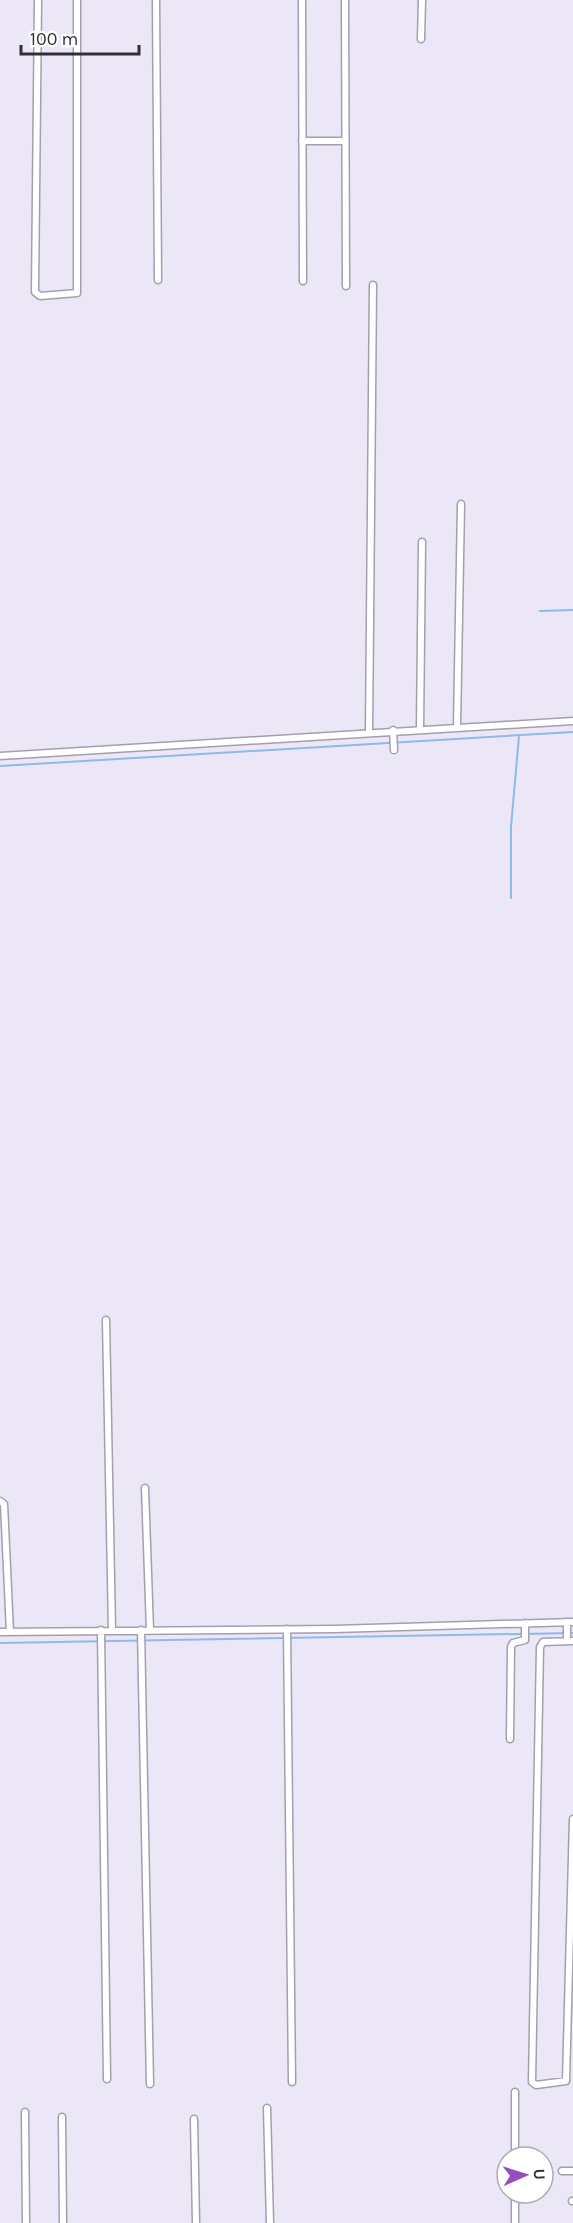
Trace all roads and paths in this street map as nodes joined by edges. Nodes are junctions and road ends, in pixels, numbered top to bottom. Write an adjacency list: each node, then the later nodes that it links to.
1 (38, 0): 2 (street)
2 (77, 0)
3 (156, 0): 10 (street)
4 (302, 0): 8 (street)
5 (345, 0): 9 (street)
6 (422, 0): 7 (street)
7 (421, 39)
8 (302, 141): 9 (street); 11 (street)
9 (345, 141): 13 (street)
10 (158, 280)
11 (303, 281)
12 (374, 285): 19 (street)
13 (346, 286)
14 (461, 504): 17 (street)
15 (422, 542): 18 (street)
16 (573, 720): 17 (street)
17 (457, 727): 18 (street)
18 (420, 728): 20 (street)
19 (369, 732): 20 (street); 22 (street)
20 (393, 733): 21 (street)
21 (394, 749)
22 (0, 756)
23 (106, 1320): 28 (street)
24 (146, 1488): 29 (street)
25 (0, 1501): 32 (street)
26 (569, 1623): 27 (street); 35 (street)
27 (525, 1624): 30 (street); 36 (street)
28 (112, 1630): 33 (street); 34 (street)
29 (150, 1630): 30 (street); 34 (street)
30 (287, 1631): 39 (street)
31 (0, 1632): 32 (street)
32 (10, 1632): 33 (street)
33 (101, 1632): 38 (street)
34 (141, 1633): 40 (street)
35 (569, 1640): 37 (street)
36 (510, 1739)
37 (573, 1819)
38 (107, 2079)
39 (292, 2082)
40 (150, 2084)
41 (515, 2092): 46 (street)
42 (267, 2108): 53 (street)
43 (25, 2112): 50 (street)
44 (62, 2117): 51 (street)
45 (194, 2119): 52 (street)
46 (515, 2145)
47 (562, 2171): 48 (street)
48 (573, 2171)
49 (515, 2205): 54 (street)
50 (26, 2223)
51 (63, 2223)
52 (196, 2223)
53 (270, 2223)
54 (515, 2223)

